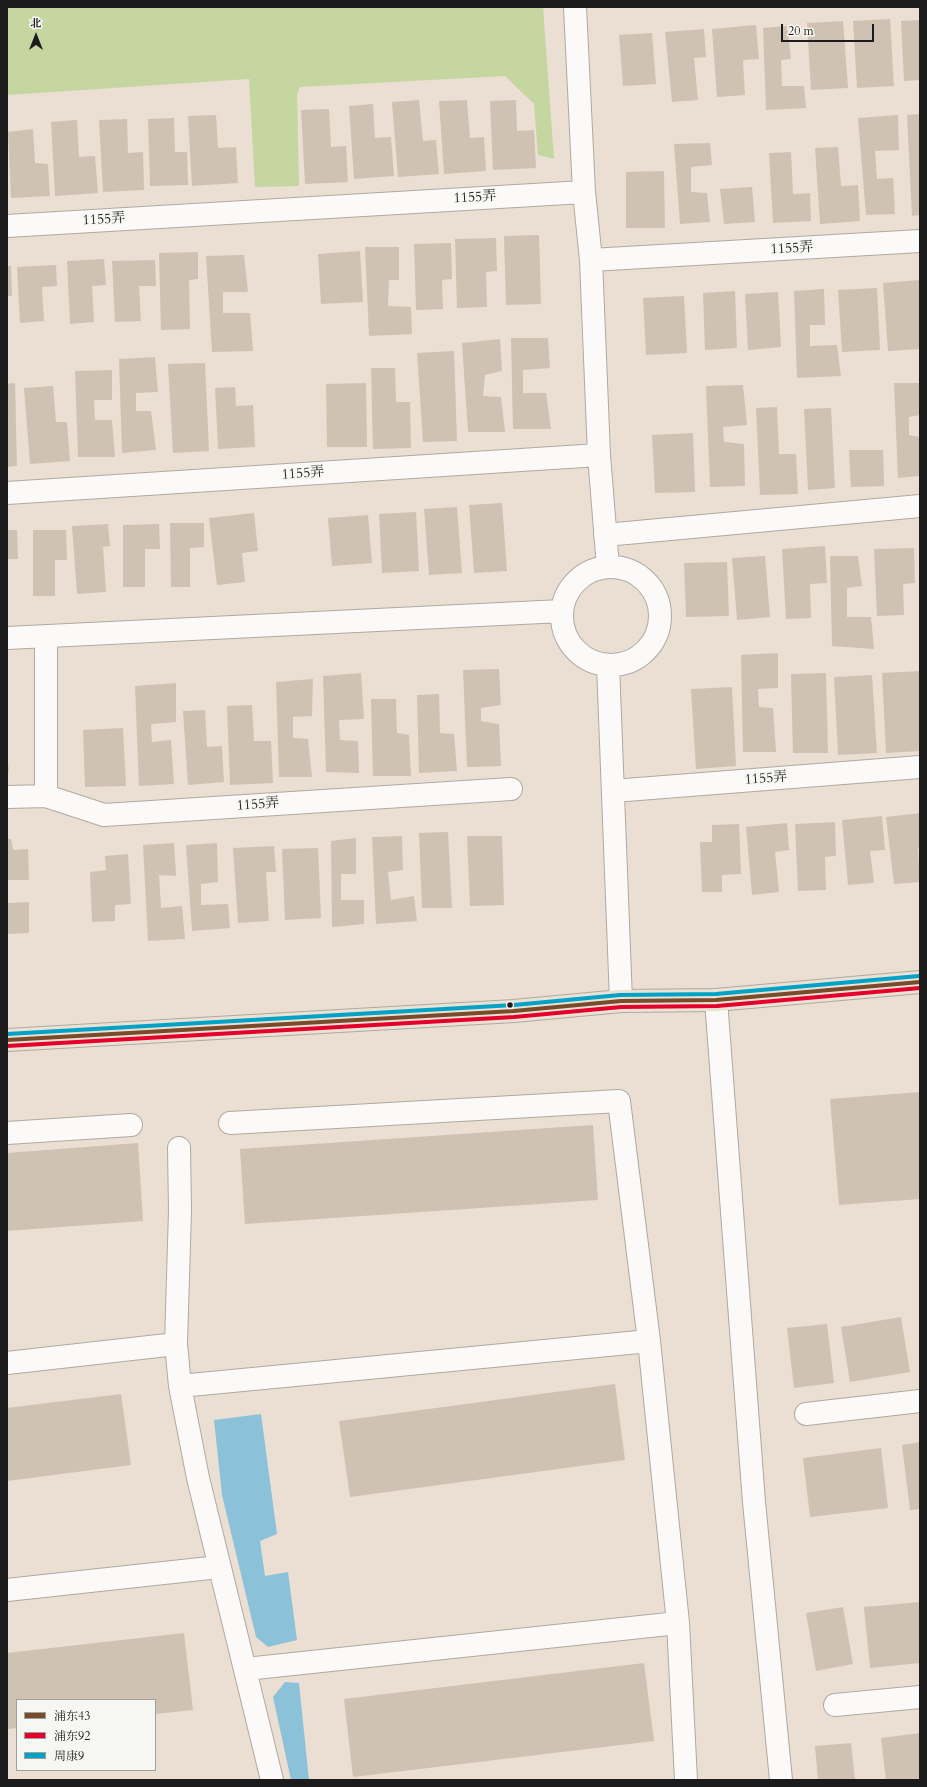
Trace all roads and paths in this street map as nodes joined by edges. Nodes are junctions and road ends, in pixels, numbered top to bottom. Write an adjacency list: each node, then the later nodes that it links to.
1 (575, 7): 2 (street)
2 (584, 192): 3 (street, 1155弄); 5 (street)
3 (7, 226)
4 (920, 241): 5 (street, 1155弄)
5 (591, 260): 6 (street)
6 (599, 455): 7 (street, 1155弄); 9 (street)
7 (7, 493)
8 (920, 506): 9 (street)
9 (605, 535): 10 (street)
10 (608, 567): 11 (street); 14 (street)
11 (562, 611): 12 (street); 14 (street)
12 (46, 636): 13 (street); 18 (street)
13 (7, 638)
14 (608, 665): 17 (street)
15 (920, 767): 17 (street, 1155弄)
16 (511, 790): 18 (street, 1155弄)
17 (613, 791): 22 (street)
18 (46, 796): 19 (street, 1155弄)
19 (7, 797)
20 (920, 982): 21 (main road)
21 (716, 1000): 22 (main road); 42 (street)
22 (621, 1001): 23 (main road)
23 (7, 1040)
24 (230, 1123): 28 (street)
25 (130, 1125): 26 (street)
26 (7, 1133)
27 (179, 1148): 29 (street)
28 (649, 1341): 31 (street); 36 (street)
29 (176, 1344): 30 (street); 31 (street)
30 (7, 1363)
31 (180, 1386): 34 (street)
32 (920, 1401): 33 (street)
33 (806, 1414)
34 (219, 1567): 35 (street); 37 (street)
35 (7, 1590)
36 (678, 1623): 37 (street); 41 (street)
37 (246, 1669): 40 (street)
38 (920, 1697): 39 (street)
39 (835, 1705)
40 (272, 1780)
41 (686, 1780)
42 (781, 1780)

